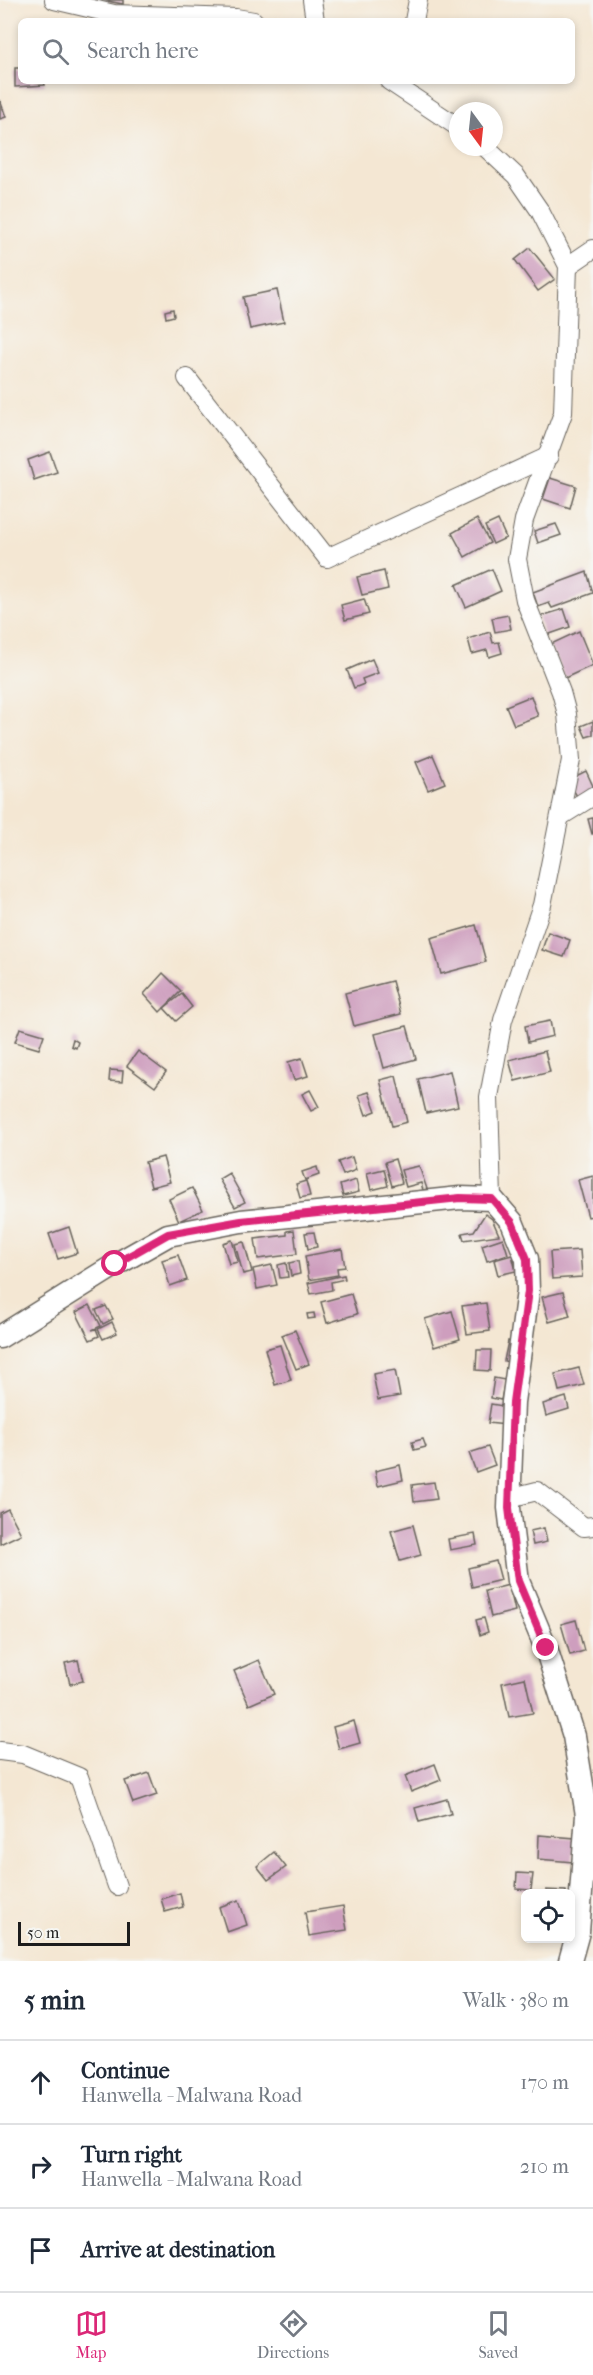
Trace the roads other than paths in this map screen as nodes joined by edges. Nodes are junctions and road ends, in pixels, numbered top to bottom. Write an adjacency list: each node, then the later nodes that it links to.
1 (54, 0): 4 (street)
2 (312, 0): 5 (street)
3 (418, 0): 6 (street)
4 (236, 18)
5 (315, 18)
6 (415, 18)
7 (396, 84): 8 (street)
8 (449, 121)
9 (495, 156): 11 (street)
10 (593, 249): 11 (street)
11 (568, 266): 13 (street)
12 (187, 378): 13 (street)
13 (549, 456): 15 (street)
14 (593, 796): 15 (street)
15 (561, 816): 16 (street)
16 (492, 1199): 17 (street); 18 (street)
17 (0, 1337)
18 (509, 1498): 19 (street); 22 (street)
19 (593, 1526)
20 (0, 1751): 21 (street)
21 (117, 1886)
22 (570, 1961)

